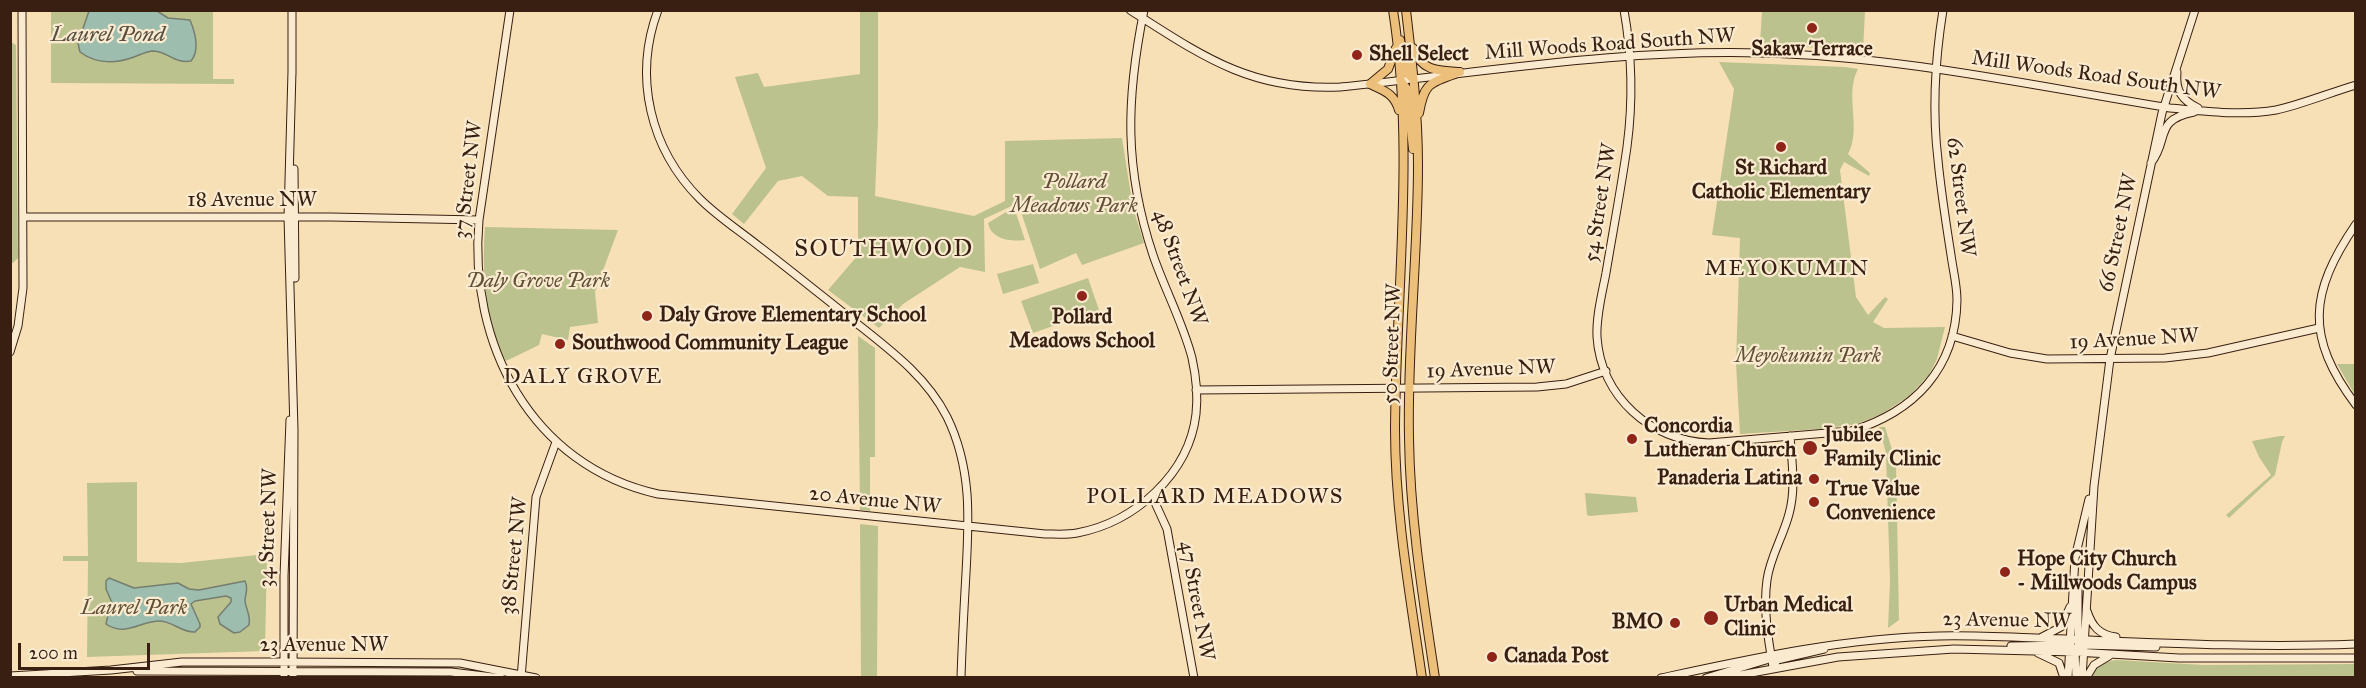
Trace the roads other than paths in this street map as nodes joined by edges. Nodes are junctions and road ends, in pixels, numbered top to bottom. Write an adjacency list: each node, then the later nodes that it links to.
1 (22, 10): 29 (street)
2 (292, 10): 30 (street, 34 Street NW)
3 (510, 10): 31 (street, 37 Street NW)
4 (658, 10): 48 (street)
5 (1130, 10): 11 (street, Mill Woods Road South NW)
6 (1393, 10): 12 (main road, 50 Street NW)
7 (1406, 10): 13 (main road, 50 Street NW)
8 (1624, 10): 16 (street, 54 Street NW)
9 (1943, 10): 17 (street, 62 Street NW)
10 (2195, 10): 15 (street, 66 Street NW)
11 (1143, 14): 21 (street, Mill Woods Road South NW); 41 (street, 48 Street NW)
12 (1395, 21): 14 (main road, 50 Street NW); 19 (main road)
13 (1407, 22): 18 (main road); 19 (main road, 50 Street NW)
14 (1397, 46): 20 (main road, 50 Street NW); 21 (main road)
15 (2180, 55): 23 (street, 66 Street NW); 24 (street)
16 (1630, 56): 17 (street, Mill Woods Road South NW); 18 (street, Mill Woods Road South NW); 37 (street, 54 Street NW)
17 (1936, 69): 23 (street, Mill Woods Road South NW); 34 (street, 62 Street NW)
18 (1460, 72): 19 (street, Mill Woods Road South NW); 26 (main road)
19 (1413, 78): 20 (street, Mill Woods Road South NW); 26 (main road, 50 Street NW)
20 (1400, 80): 21 (street, Mill Woods Road South NW); 25 (main road, 50 Street NW); 27 (main road)
21 (1370, 84): 25 (main road)
22 (2355, 85): 24 (street, Mill Woods Road South NW)
23 (2164, 107): 24 (street, Mill Woods Road South NW); 28 (street, 66 Street NW)
24 (2203, 111): 28 (street)
25 (1403, 123): 40 (main road, 50 Street NW)
26 (1417, 124): 27 (main road, 50 Street NW)
27 (1418, 164): 39 (main road, 50 Street NW)
28 (2150, 165): 36 (street, 66 Street NW)
29 (24, 217): 30 (street, 18 Avenue NW); 35 (street)
30 (291, 217): 31 (street, 18 Avenue NW); 38 (street, 34 Street NW)
31 (479, 220): 44 (street, 37 Street NW)
32 (2355, 224): 33 (street)
33 (2319, 328): 36 (street, 19 Avenue NW); 42 (street)
34 (1952, 336): 36 (street, 19 Avenue NW); 43 (street, 62 Street NW)
35 (10, 352)
36 (2110, 359): 46 (street, 66 Street NW)
37 (1606, 371): 39 (street, 19 Avenue NW); 43 (street, 54 Street NW)
38 (293, 379): 64 (street, 34 Street NW); 65 (street, 34 Street NW)
39 (1408, 388): 40 (street, 19 Avenue NW); 74 (main road, 50 Street NW)
40 (1396, 389): 41 (street, 19 Avenue NW); 73 (main road, 50 Street NW)
41 (1196, 390): 45 (street, 48 Street NW)
42 (2355, 405)
43 (1790, 436): 60 (street)
44 (556, 441): 48 (street, 20 Avenue NW); 68 (street, 38 Street NW)
45 (1179, 462): 47 (street, 20 Avenue NW)
46 (2096, 467): 49 (street, 66 Street NW); 51 (street, 66 Street NW)
47 (1152, 496): 48 (street, 20 Avenue NW); 72 (street, 47 Street NW)
48 (968, 527): 71 (street)
49 (2074, 569): 50 (street, 66 Street NW); 57 (street)
50 (2072, 602): 52 (street); 57 (street, 66 Street NW)
51 (2085, 605): 53 (street); 57 (street, 66 Street NW)
52 (2039, 638): 54 (street, 23 Avenue NW); 57 (street, 23 Avenue NW)
53 (2136, 642): 55 (street, 23 Avenue NW); 57 (street, 23 Avenue NW)
54 (1845, 643): 60 (street, 23 Avenue NW); 63 (street)
55 (2170, 644): 56 (street, 23 Avenue NW); 57 (street)
56 (2355, 644)
57 (2076, 646): 58 (street); 59 (street, 23 Avenue NW); 61 (street, 23 Avenue NW); 79 (street, 66 Street NW); 80 (street); 81 (street, 66 Street NW)
58 (1954, 649): 59 (street, 23 Avenue NW); 63 (street, 23 Avenue NW)
59 (2033, 651): 79 (street)
60 (1770, 654): 63 (street); 66 (street, 23 Avenue NW); 77 (street)
61 (2116, 655): 62 (street, 23 Avenue NW); 82 (street)
62 (2355, 658)
63 (1773, 667): 78 (street, 23 Avenue NW)
64 (284, 670): 65 (street, 23 Avenue NW); 67 (street, 23 Avenue NW)
65 (293, 670): 68 (street, 23 Avenue NW); 69 (street, 23 Avenue NW)
66 (1686, 672): 75 (street, 23 Avenue NW); 76 (street)
67 (10, 676)
68 (521, 676): 70 (street, 23 Avenue NW)
69 (501, 678)
70 (536, 678)
71 (961, 678)
72 (1194, 678)
73 (1424, 678)
74 (1435, 678)
75 (1661, 678)
76 (1673, 678)
77 (1706, 678)
78 (1724, 678)
79 (2066, 678)
80 (2076, 678)
81 (2082, 678)
82 (2086, 678)

